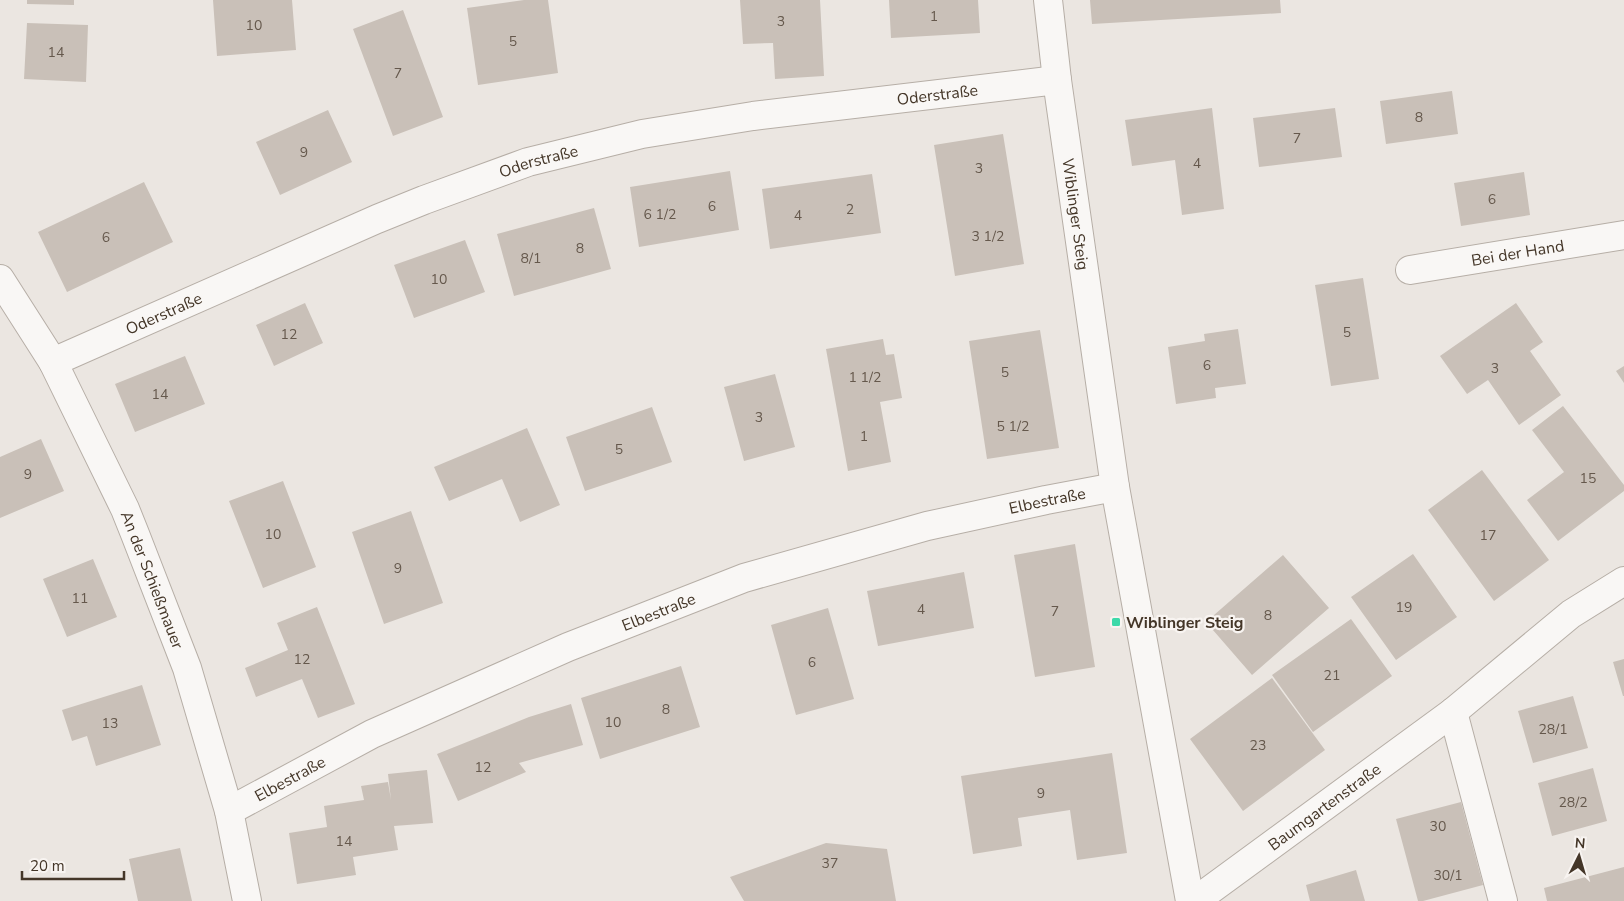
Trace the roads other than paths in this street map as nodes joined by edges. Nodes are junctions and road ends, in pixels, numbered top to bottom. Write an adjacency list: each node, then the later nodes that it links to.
1 (1048, 0): 2 (street, Wiblinger Steig)
2 (1057, 80): 6 (street, Oderstraße); 7 (street, Wiblinger Steig)
3 (1624, 234): 4 (street, Bei der Hand)
4 (1410, 270)
5 (0, 279): 6 (street, An der Schießmauer)
6 (54, 362): 10 (street, An der Schießmauer)
7 (1115, 486): 10 (street, Elbestraße); 12 (street, Wiblinger Steig)
8 (1624, 581): 9 (street, Baumgartenstraße)
9 (1453, 712): 13 (street, Baumgartenstraße); 14 (street)
10 (229, 811): 11 (street, An der Schießmauer)
11 (247, 901)
12 (1190, 901)
13 (1195, 901)
14 (1503, 901)

